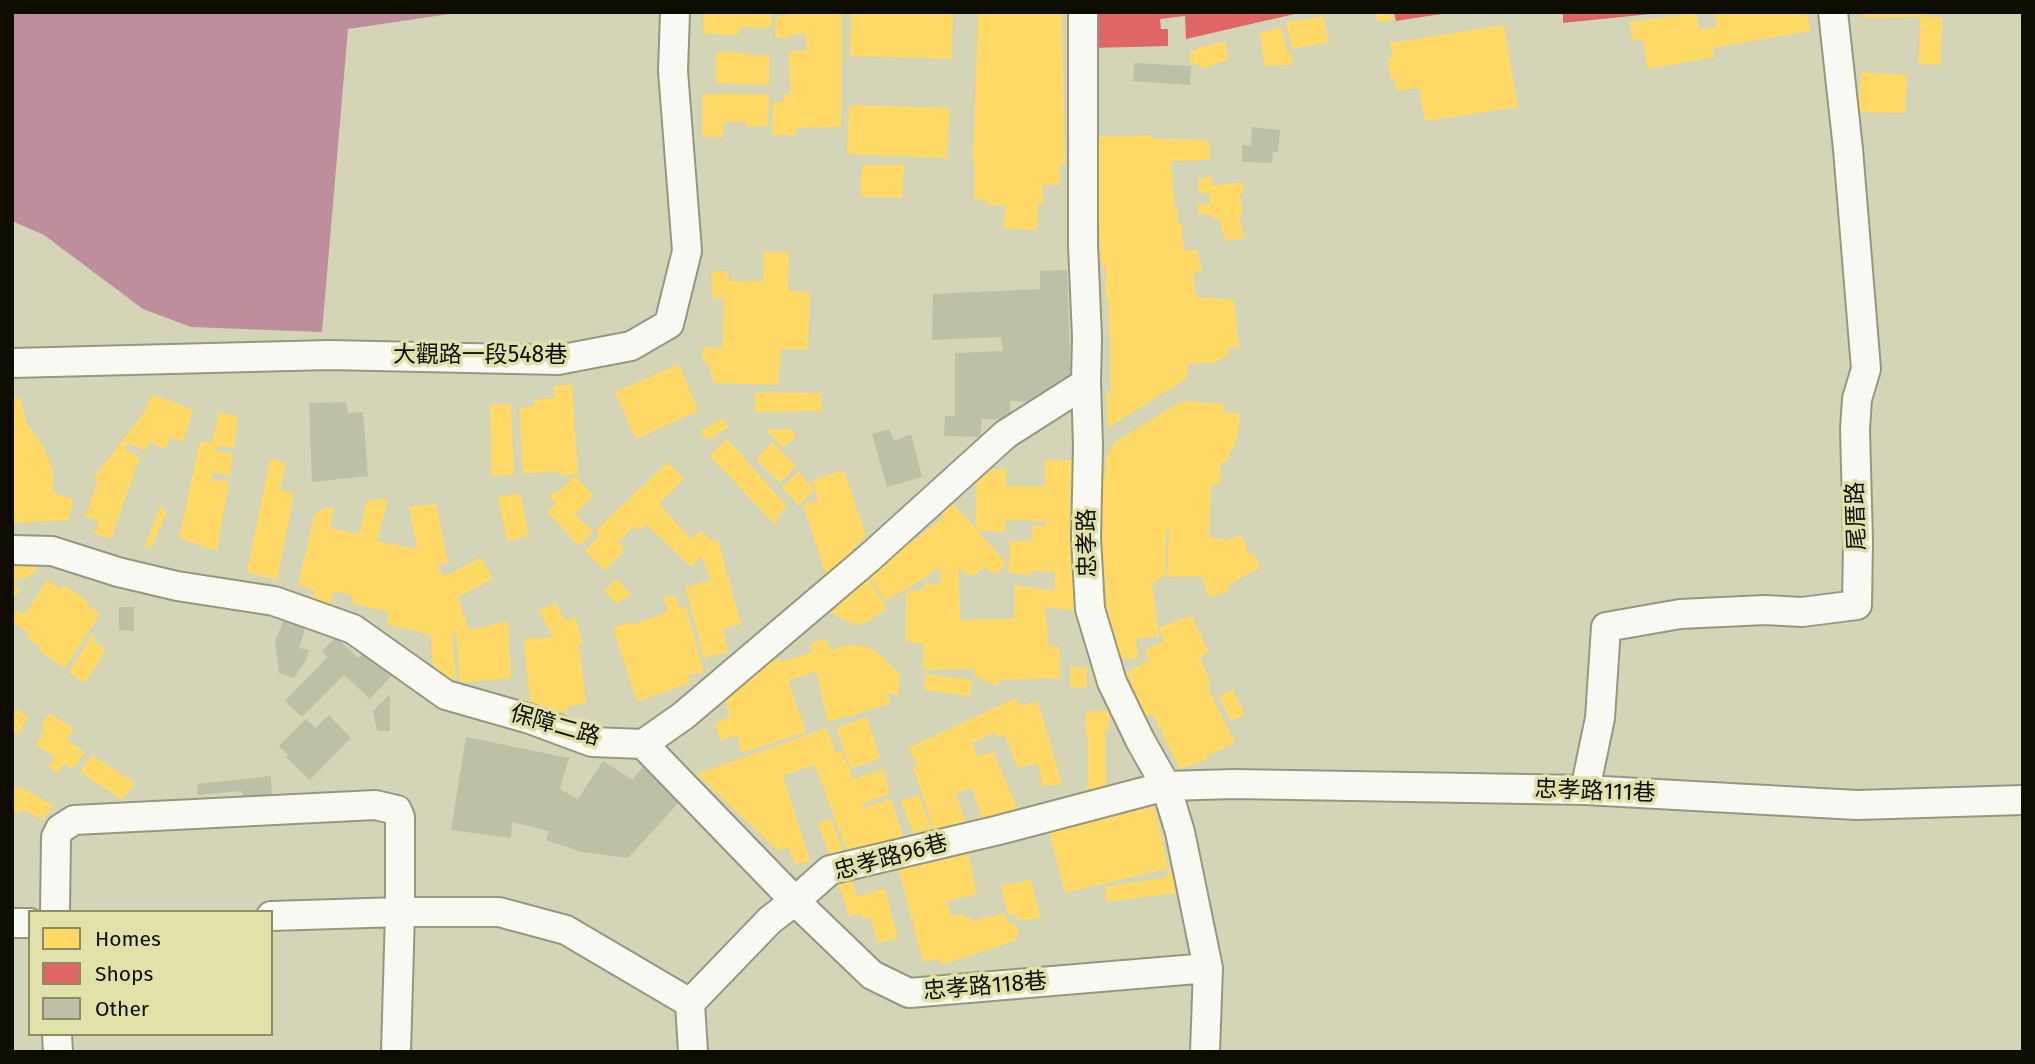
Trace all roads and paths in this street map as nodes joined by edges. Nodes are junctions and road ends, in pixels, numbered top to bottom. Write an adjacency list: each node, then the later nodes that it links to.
1 (675, 12): 4 (street, 大觀路一段548巷)
2 (1083, 12): 5 (street, 忠孝路)
3 (1833, 12): 9 (street, 尾厝路)
4 (12, 363)
5 (1086, 383): 7 (street); 8 (street, 忠孝路)
6 (12, 550): 7 (street, 保障二路)
7 (643, 744): 11 (street)
8 (1166, 786): 9 (street, 忠孝路111巷); 11 (street, 忠孝路96巷); 15 (street, 忠孝路)
9 (1585, 790): 10 (street, 忠孝路111巷)
10 (2023, 800)
11 (795, 901): 15 (street, 忠孝路118巷); 16 (street, 忠孝路96巷)
12 (55, 910): 13 (street)
13 (400, 912): 14 (street); 16 (street); 17 (street)
14 (273, 916)
15 (1208, 968): 19 (street, 忠孝路)
16 (690, 1003): 18 (street)
17 (396, 1052)
18 (693, 1052)
19 (1205, 1052)

